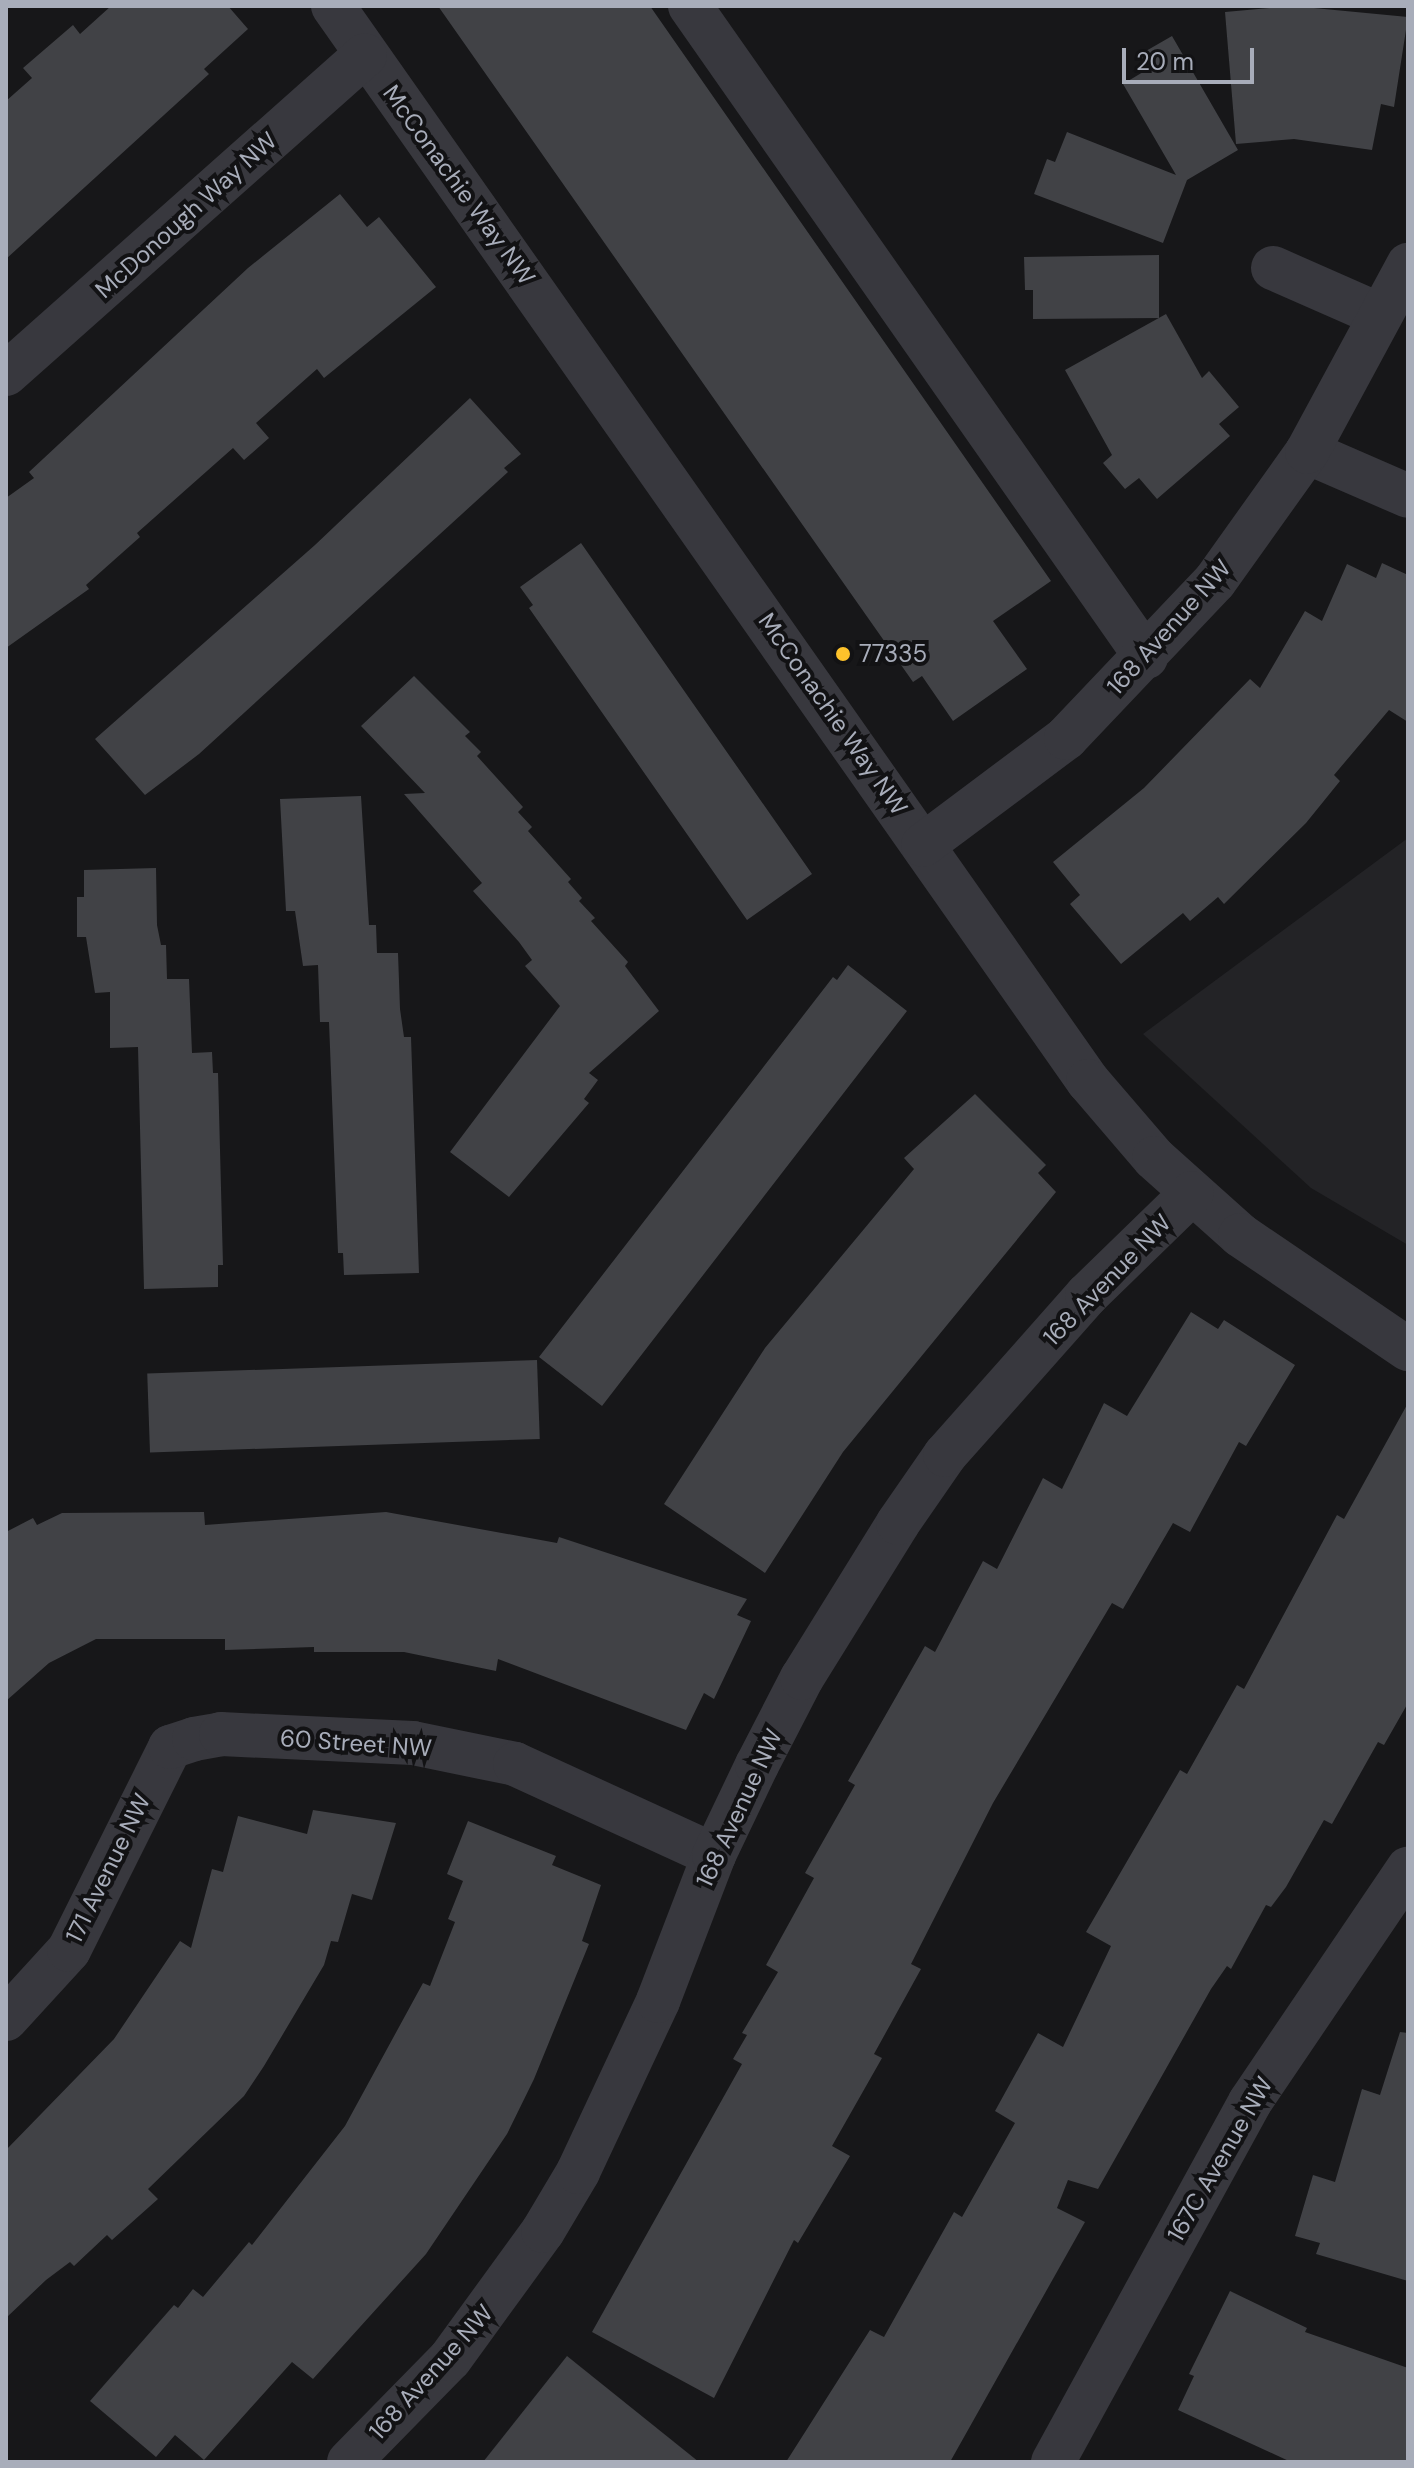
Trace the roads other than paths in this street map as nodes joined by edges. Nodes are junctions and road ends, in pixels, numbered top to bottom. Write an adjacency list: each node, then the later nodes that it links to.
1 (333, 6): 3 (street, McConachie Way NW)
2 (690, 6): 10 (street)
3 (365, 55): 7 (street, McDonough Way NW); 11 (street, McConachie Way NW)
4 (1408, 265): 6 (street, 168 Avenue NW)
5 (1273, 268): 6 (street)
6 (1380, 315): 8 (street, 168 Avenue NW)
7 (6, 374)
8 (1307, 452): 9 (street); 10 (street, 168 Avenue NW)
9 (1408, 496)
10 (1146, 657): 11 (street, 168 Avenue NW)
11 (923, 845): 12 (street, McConachie Way NW)
12 (1192, 1193): 13 (street, McConachie Way NW); 15 (street, 168 Avenue NW)
13 (1408, 1349)
14 (170, 1747): 15 (street, 60 Street NW); 17 (street, 171 Avenue NW)
15 (714, 1855): 19 (street, 168 Avenue NW)
16 (1408, 1869): 18 (street, 167C Avenue NW)
17 (6, 2019)
18 (1066, 2458)
19 (349, 2462)

